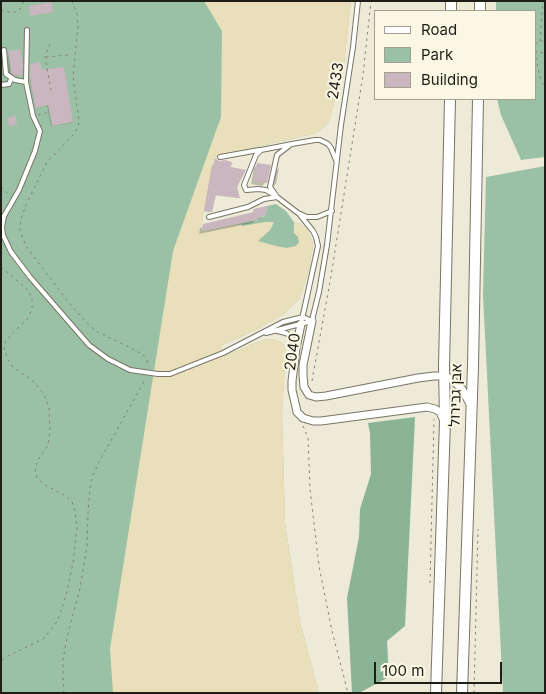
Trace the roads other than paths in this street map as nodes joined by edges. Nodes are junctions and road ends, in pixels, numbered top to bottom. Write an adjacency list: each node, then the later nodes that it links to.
1 (358, 1): 12 (lane, 2433)
2 (27, 30): 5 (lane)
3 (4, 50): 4 (lane)
4 (11, 79): 5 (lane); 6 (lane)
5 (26, 82): 20 (lane)
6 (1, 85)
7 (450, 100): 22 (street, אבן גבירול)
8 (478, 100): 23 (street, אבן גבירול)
9 (292, 144): 10 (lane); 12 (lane); 13 (lane)
10 (261, 150): 11 (lane); 13 (lane)
11 (220, 158)
12 (337, 164): 14 (lane, 2040)
13 (278, 196): 15 (lane); 16 (lane)
14 (332, 211): 15 (lane); 18 (lane, 2040)
15 (298, 213): 17 (lane, 2040)
16 (209, 217)
17 (302, 320): 18 (lane); 19 (lane); 20 (lane); 21 (street, 2040)
18 (312, 321): 22 (street, 2040)
19 (273, 331): 20 (lane); 21 (lane)
20 (261, 334)
21 (296, 348): 24 (street, 2040)
22 (444, 376): 23 (street); 24 (street, אבן גבירול)
23 (471, 406): 26 (street, אבן גבירול)
24 (445, 421): 25 (street, אבן גבירול)
25 (436, 693)
26 (462, 693)

